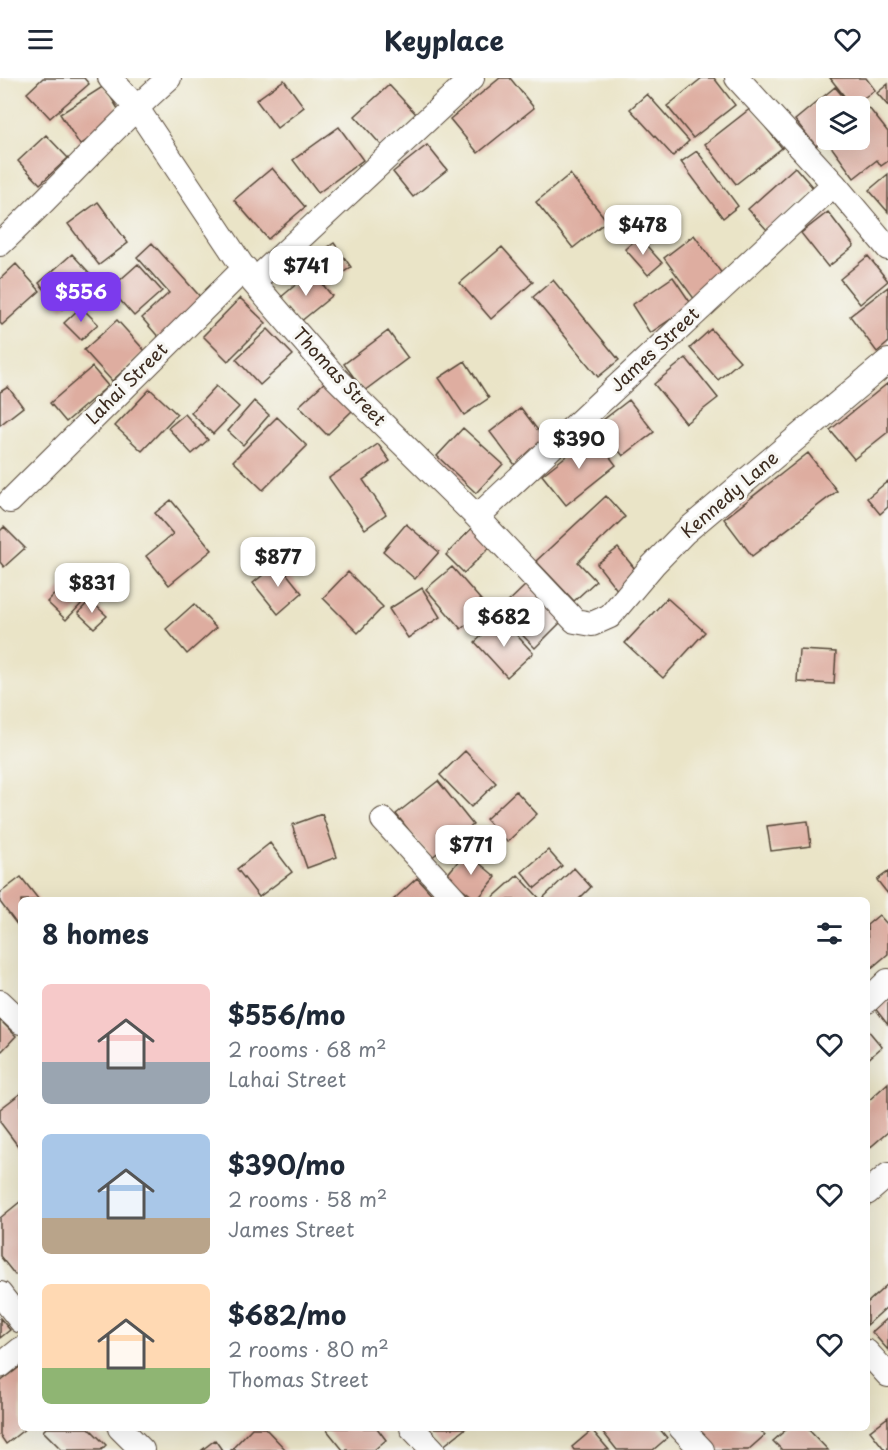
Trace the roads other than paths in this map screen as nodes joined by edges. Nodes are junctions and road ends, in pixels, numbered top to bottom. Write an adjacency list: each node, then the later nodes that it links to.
1 (110, 78): 5 (street, Thomas Street)
2 (169, 78): 5 (street)
3 (472, 78): 9 (street, Lahai Street)
4 (736, 78): 6 (street)
5 (136, 107): 7 (street); 9 (street, Thomas Street)
6 (834, 184): 8 (street); 12 (street, James Street)
7 (0, 244)
8 (888, 248)
9 (249, 275): 11 (street, Lahai Street); 12 (street, Thomas Street)
10 (888, 361): 13 (street, Kennedy Lane)
11 (10, 501)
12 (477, 517): 13 (street, Thomas Street)
13 (575, 621)
14 (383, 820): 15 (street)
15 (453, 897)
16 (888, 981): 17 (street)
17 (870, 998)
18 (0, 1002): 19 (street)
19 (18, 1019)
20 (888, 1175): 21 (street)
21 (870, 1190)
22 (0, 1294): 23 (street)
23 (18, 1317)
24 (18, 1351): 26 (street)
25 (870, 1355): 27 (street)
26 (0, 1366)
27 (888, 1375)
28 (123, 1431): 31 (street)
29 (415, 1431): 32 (street)
30 (684, 1431): 33 (street)
31 (142, 1450)
32 (433, 1450)
33 (702, 1450)

